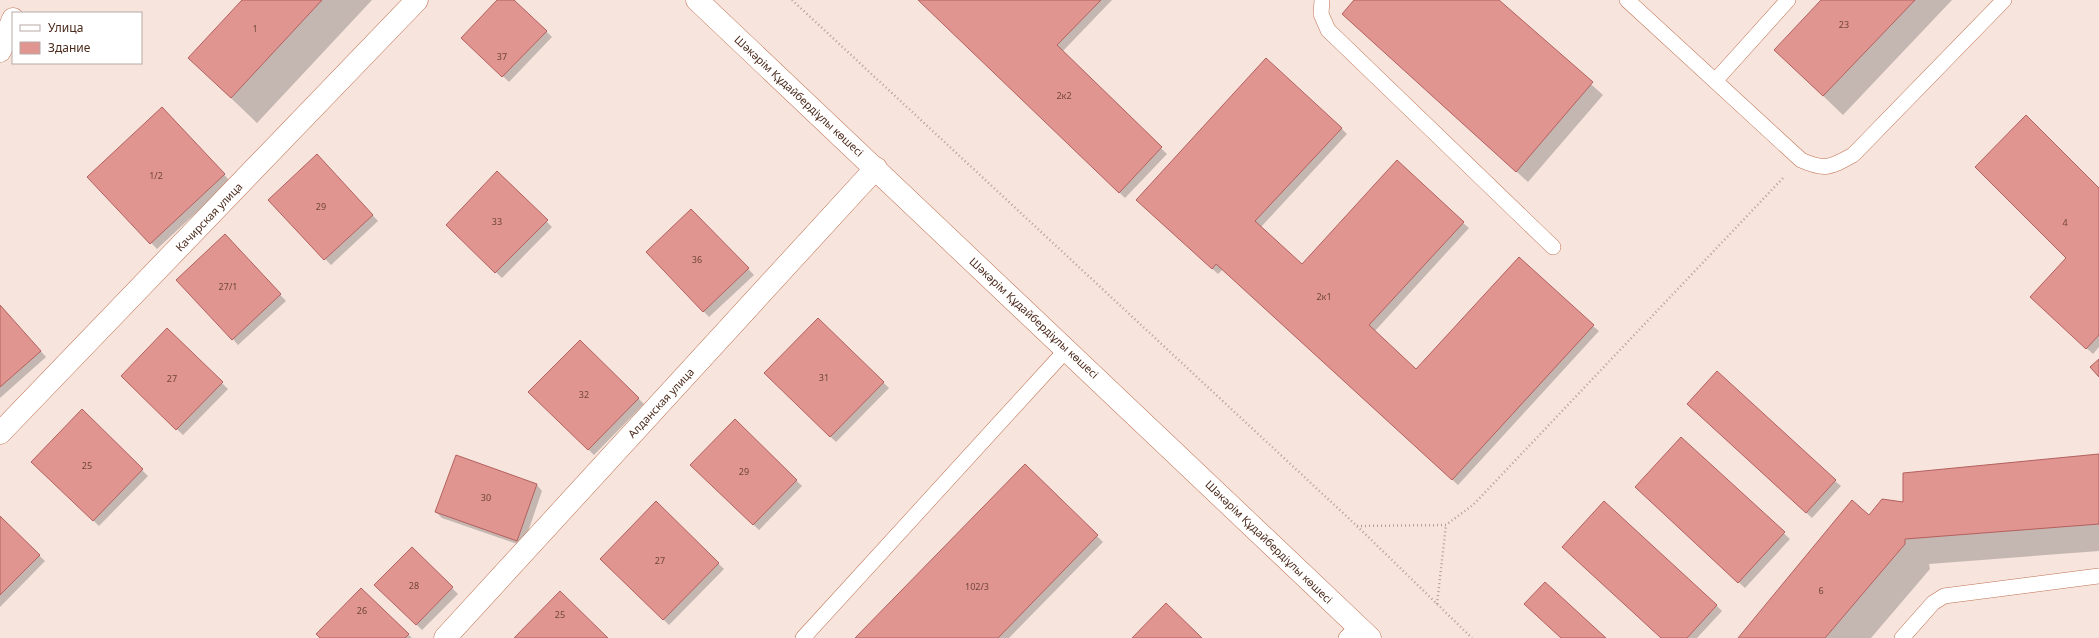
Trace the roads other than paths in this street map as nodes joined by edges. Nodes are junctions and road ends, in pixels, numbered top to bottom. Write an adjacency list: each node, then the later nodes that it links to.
1 (16, 0): 8 (street)
2 (417, 0): 15 (street, Качирская улица)
3 (696, 0): 12 (street, Шәкәрім Құдайбердіұлы көшесі)
4 (1322, 0): 13 (lane)
5 (1627, 0): 11 (lane)
6 (1788, 0): 11 (lane)
7 (2004, 0): 11 (lane)
8 (15, 12)
9 (12, 21): 10 (street)
10 (0, 51)
11 (1715, 81)
12 (876, 168): 14 (street, Шәкәрім Құдайбердіұлы көшесі); 18 (street, Алданская улица)
13 (1553, 247)
14 (1067, 348): 17 (street, Шәкәрім Құдайбердіұлы көшесі); 19 (lane)
15 (0, 433)
16 (2099, 576): 20 (lane)
17 (1358, 634)
18 (445, 638)
19 (803, 638)
20 (1902, 638)

